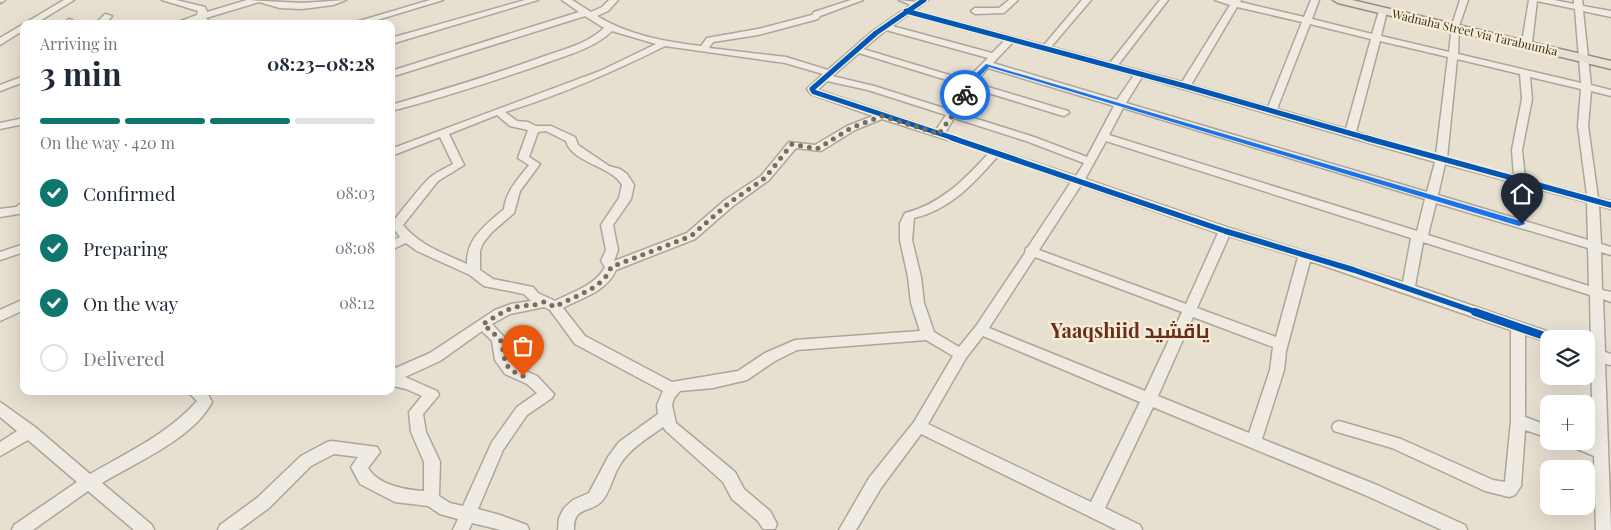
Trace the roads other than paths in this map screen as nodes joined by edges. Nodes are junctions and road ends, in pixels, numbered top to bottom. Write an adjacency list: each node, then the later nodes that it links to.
1 (70, 0): 31 (street)
2 (166, 0): 30 (street)
3 (256, 0): 30 (street)
4 (262, 0): 5 (street)
5 (342, 0)
6 (439, 0): 34 (street)
7 (534, 0): 41 (street)
8 (566, 0): 28 (street)
9 (614, 0): 28 (street)
10 (859, 0): 47 (street)
11 (902, 0): 23 (street)
12 (1014, 0): 27 (street)
13 (1087, 0): 46 (street)
14 (1164, 0): 53 (street)
15 (1219, 0): 22 (street)
16 (1315, 0): 35 (street)
17 (1338, 0): 25 (main road, Wadnaha Street via Tarabuunka)
18 (1352, 0): 25 (main road)
19 (1464, 0): 36 (street)
20 (1533, 0): 44 (street)
21 (1541, 0): 24 (street)
22 (1236, 2): 35 (street); 60 (street)
23 (921, 3): 26 (street)
24 (1578, 4): 29 (street); 50 (street)
25 (1385, 6): 36 (main road, Wadnaha Street via Tarabuunka); 40 (street)
26 (906, 11): 38 (street); 42 (street)
27 (975, 11)
28 (588, 14): 37 (street); 54 (street)
29 (1611, 14)
30 (200, 17): 32 (street); 33 (street)
31 (35, 20)
32 (190, 20)
33 (203, 20)
34 (367, 20)
35 (1308, 21): 40 (street); 67 (street)
36 (1456, 27): 44 (main road); 49 (street); 50 (main road, Wadnaha Street via Tarabuunka)
37 (610, 28): 45 (street); 65 (street)
38 (886, 28): 48 (street); 51 (street)
39 (20, 29): 43 (street)
40 (1376, 38): 49 (street); 76 (street)
41 (395, 40)
42 (1010, 40): 46 (street); 51 (street)
43 (0, 42)
44 (1527, 42): 50 (main road)
45 (663, 44): 47 (street); 66 (street)
46 (1046, 48): 53 (street)
47 (703, 50): 57 (street)
48 (858, 50): 57 (street); 59 (street)
49 (1451, 56): 55 (street); 80 (street)
50 (1585, 57): 52 (main road, Wadnaha Street via Tarabuunka); 62 (street)
51 (991, 61): 59 (street); 64 (street)
52 (1611, 63)
53 (1112, 67): 56 (street)
54 (395, 73)
55 (1525, 73): 62 (street); 83 (street)
56 (1139, 74): 60 (street); 64 (street)
57 (826, 75): 69 (street); 70 (street)
58 (20, 80): 61 (street)
59 (969, 84): 68 (street); 69 (street)
60 (1185, 86): 67 (street)
61 (1, 87)
62 (1586, 88): 63 (street); 85 (street)
63 (1611, 93)
64 (1120, 104): 77 (street); 84 (street)
65 (395, 107)
66 (498, 111): 73 (street); 74 (street)
67 (1271, 112): 76 (street)
68 (1064, 113)
69 (951, 115): 75 (street); 81 (street)
70 (882, 116): 75 (street); 100 (street)
71 (20, 122): 72 (street)
72 (0, 126)
73 (534, 128): 100 (street); 101 (street)
74 (444, 133): 78 (street); 89 (street)
75 (939, 134): 79 (street)
76 (1350, 134): 80 (street)
77 (1104, 136): 81 (street); 91 (street)
78 (395, 151)
79 (996, 152): 82 (street); 113 (street)
80 (1441, 160): 83 (street); 84 (street)
81 (1090, 162): 82 (street)
82 (1076, 180): 90 (street); 96 (street)
83 (1520, 180): 85 (street)
84 (1431, 197): 91 (street); 94 (street)
85 (1593, 200): 86 (street); 94 (street)
86 (1611, 205)
87 (20, 210): 88 (street)
88 (0, 213)
89 (395, 218): 92 (street)
90 (1225, 232): 99 (street); 107 (street)
91 (1420, 235): 102 (street); 103 (street)
92 (407, 238): 93 (street); 101 (street)
93 (395, 244)
94 (1594, 246): 97 (street); 103 (street)
95 (20, 249): 98 (street)
96 (1030, 251): 107 (street); 111 (street)
97 (1611, 251)
98 (0, 256)
99 (1305, 256): 102 (street); 114 (street)
100 (611, 267): 105 (street)
101 (474, 272): 105 (street)
102 (1408, 290): 110 (street)
103 (1596, 292): 104 (street); 116 (street)
104 (1611, 297)
105 (550, 304): 109 (street); 118 (street)
106 (20, 306): 108 (street)
107 (1190, 310): 114 (street); 120 (street)
108 (0, 316)
109 (483, 324): 117 (street); 135 (street)
110 (1518, 326): 112 (street); 123 (street)
111 (981, 330): 115 (street); 120 (street)
112 (1540, 334)
113 (928, 335): 115 (street); 118 (street)
114 (1281, 344): 128 (street)
115 (961, 354): 124 (street)
116 (1599, 356): 131 (street)
117 (395, 375): 133 (street)
118 (672, 389): 122 (street)
119 (200, 395): 132 (street)
120 (1149, 399): 128 (street); 134 (street)
121 (0, 408): 127 (street)
122 (665, 417): 136 (street); 142 (street)
123 (1518, 421): 125 (street); 126 (street)
124 (919, 426): 134 (street); 143 (street)
125 (1339, 428)
126 (1540, 429)
127 (30, 431): 129 (street); 132 (street)
128 (1252, 443): 145 (street)
129 (0, 450)
130 (1595, 450): 131 (street)
131 (1601, 452): 146 (street)
132 (90, 482): 137 (street); 138 (street)
133 (431, 499): 135 (street); 139 (street)
134 (1095, 511): 144 (street)
135 (469, 516): 140 (street); 141 (street)
136 (769, 524)
137 (20, 530)
138 (146, 530)
139 (226, 530)
140 (461, 530)
141 (521, 530)
142 (566, 530)
143 (847, 530)
144 (1134, 530)
145 (1459, 530)
146 (1604, 530)

